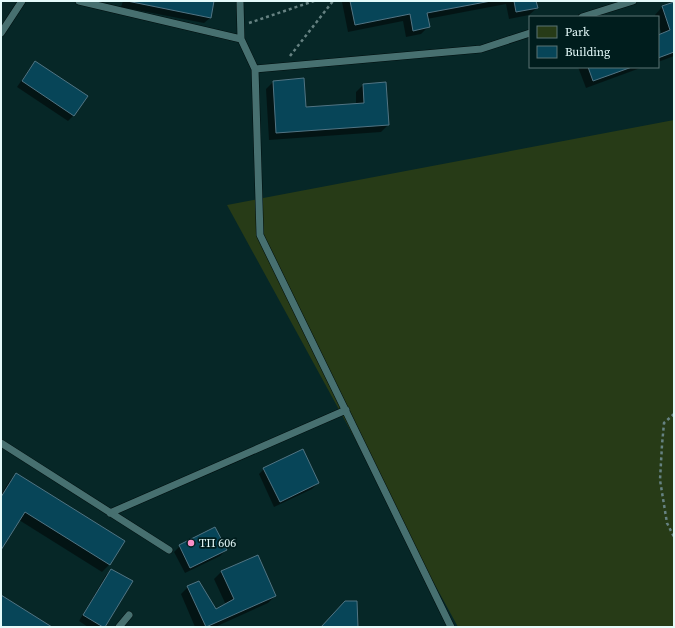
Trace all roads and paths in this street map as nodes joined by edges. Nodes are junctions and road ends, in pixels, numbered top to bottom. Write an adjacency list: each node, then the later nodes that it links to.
1 (22, 1): 9 (lane)
2 (79, 1): 11 (lane)
3 (240, 1): 8 (lane)
4 (314, 1): 8 (path)
5 (333, 1): 12 (path)
6 (633, 1): 7 (lane)
7 (585, 16)
8 (241, 26): 11 (lane)
9 (1, 33)
10 (529, 33): 12 (lane)
11 (241, 39): 13 (lane)
12 (282, 66): 13 (lane)
13 (255, 69): 14 (lane)
14 (346, 410): 17 (lane); 22 (lane)
15 (674, 414): 18 (path)
16 (1, 443): 17 (lane)
17 (110, 513): 19 (lane)
18 (674, 536)
19 (169, 550)
20 (129, 614): 21 (lane)
21 (119, 627)
22 (451, 627)

